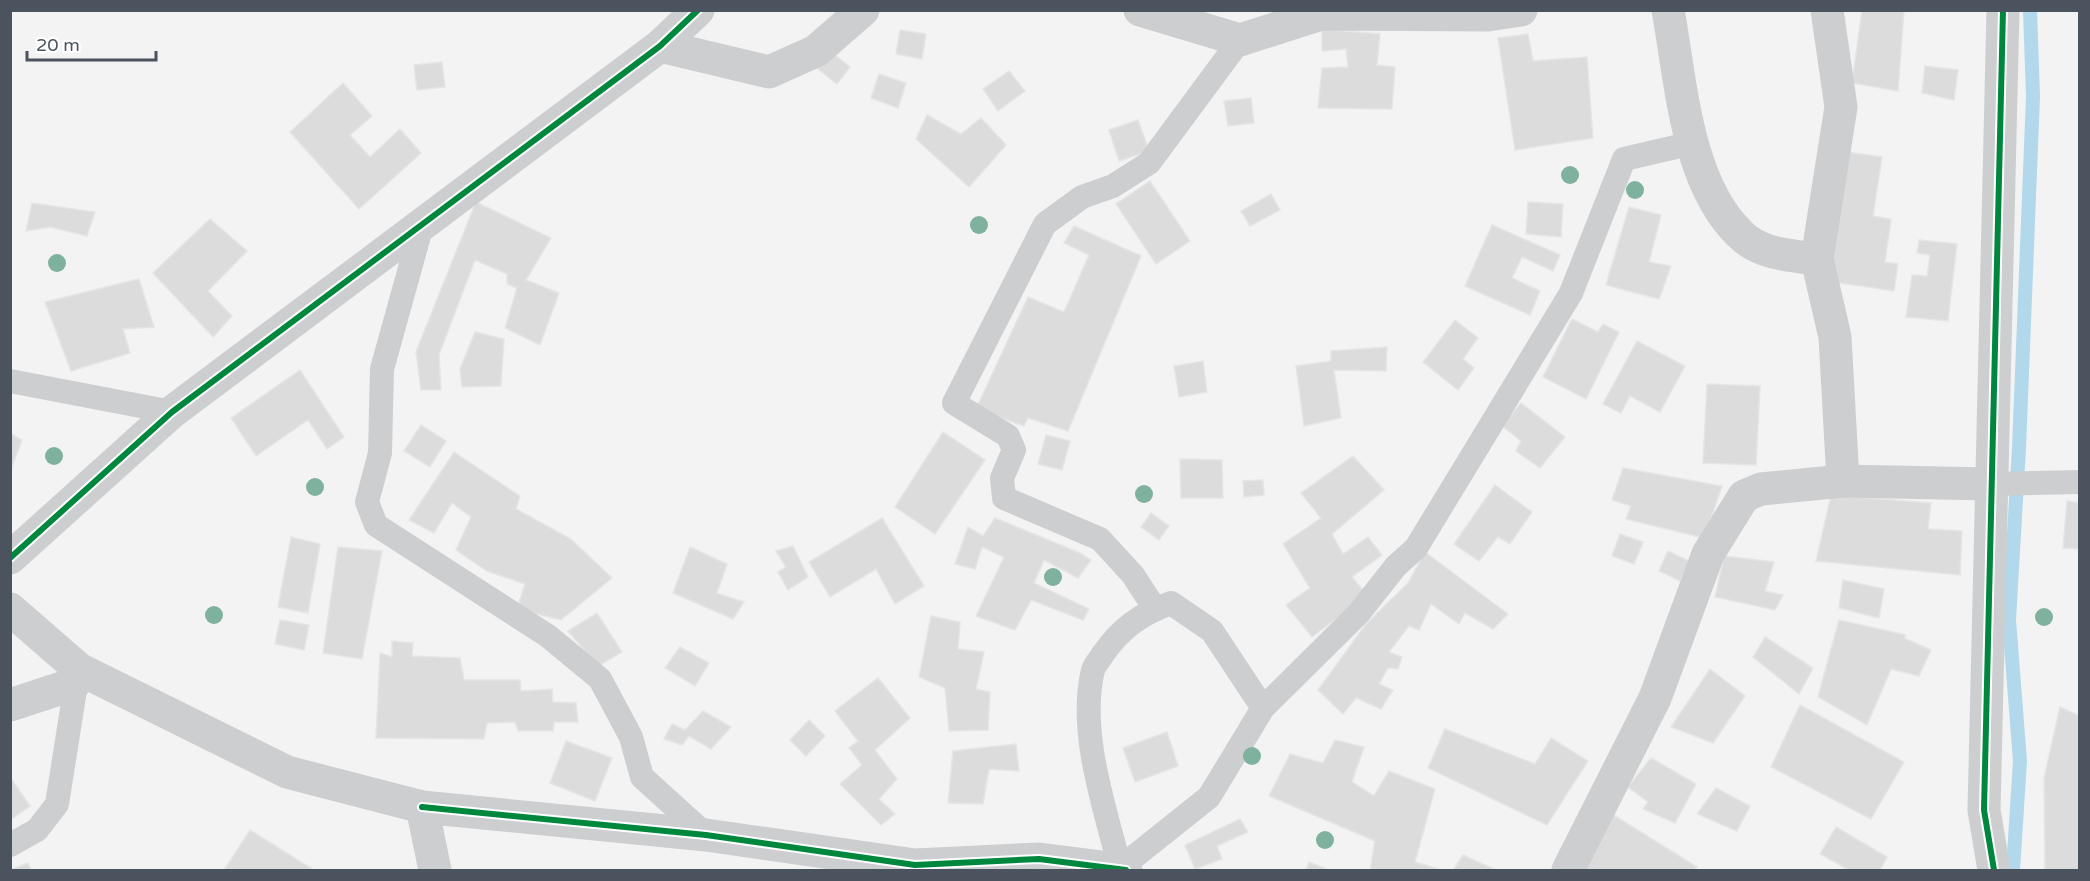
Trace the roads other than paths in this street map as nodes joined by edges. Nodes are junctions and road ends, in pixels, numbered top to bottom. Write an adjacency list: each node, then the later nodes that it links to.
1 (698, 10): 9 (street)
2 (863, 10): 9 (street)
3 (1140, 10): 8 (street)
4 (1521, 10): 8 (street)
5 (1668, 10): 10 (street)
6 (1827, 10): 12 (street)
7 (2003, 10): 17 (street)
8 (1240, 40): 20 (lane)
9 (660, 46): 11 (street)
10 (1693, 143): 12 (street); 23 (lane)
11 (422, 225): 14 (street); 25 (lane)
12 (1817, 259): 15 (street)
13 (10, 381): 14 (lane)
14 (172, 412): 18 (street)
15 (1843, 481): 17 (street); 29 (street)
16 (2079, 483): 17 (lane)
17 (1991, 484): 30 (street)
18 (10, 558)
19 (10, 609): 21 (street)
20 (1155, 609): 23 (lane); 27 (lane)
21 (77, 677): 22 (street); 24 (street); 26 (lane)
22 (10, 705)
23 (1263, 708): 27 (lane)
24 (422, 807): 25 (street); 28 (street)
25 (705, 836): 27 (street)
26 (10, 845)
27 (1123, 869)
28 (435, 870)
29 (1568, 870)
30 (1994, 870)

